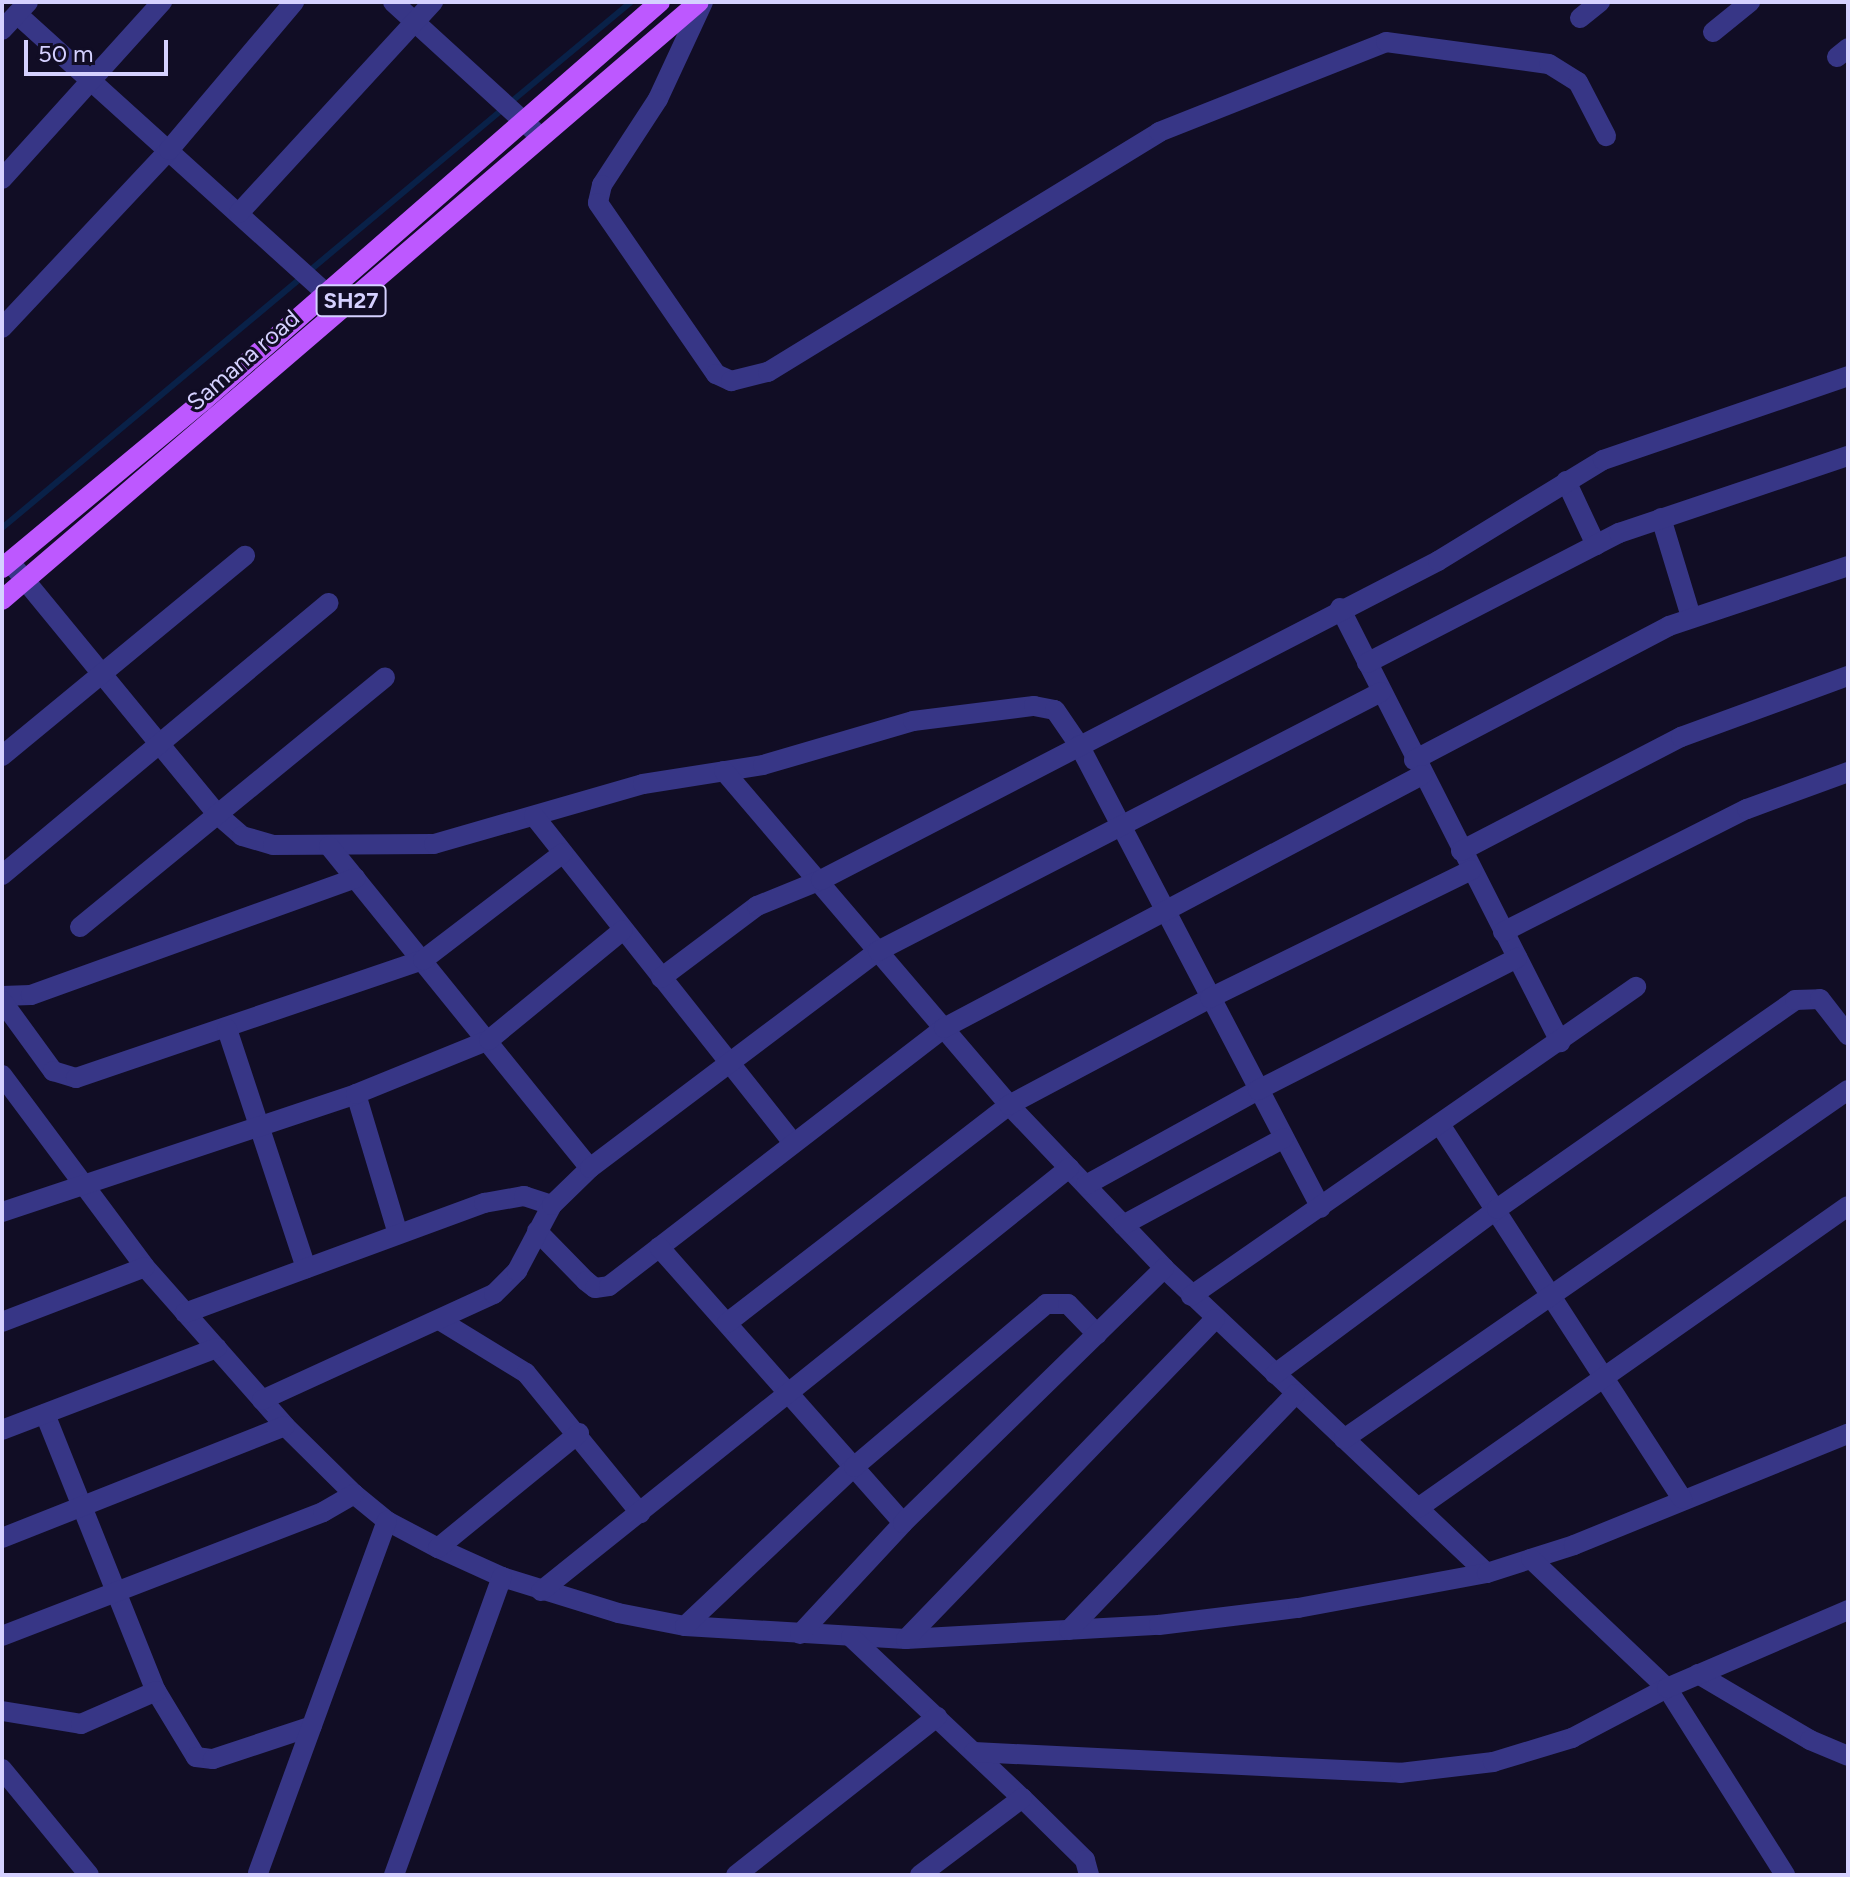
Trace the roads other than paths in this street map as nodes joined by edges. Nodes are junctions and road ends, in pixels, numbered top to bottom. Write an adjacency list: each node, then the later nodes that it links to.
1 (162, 2): 14 (street)
2 (294, 2): 18 (street)
3 (393, 2): 11 (street)
4 (433, 2): 11 (street)
5 (660, 2): 15 (main road, Samana road / SH27)
6 (701, 2): 16 (street); 17 (main road, Samana road / SH27)
7 (1600, 2): 10 (street)
8 (1750, 2): 13 (street)
9 (22, 8): 12 (street); 14 (street)
10 (1580, 18)
11 (415, 21): 15 (street); 20 (street)
12 (2, 30)
13 (1713, 32)
14 (94, 82): 18 (street); 19 (street)
15 (527, 118): 17 (street); 21 (main road, Samana road / SH27)
16 (1606, 136)
17 (541, 137): 25 (main road, Samana road / SH27)
18 (169, 150): 20 (street); 22 (street)
19 (2, 179)
20 (239, 213): 21 (street)
21 (326, 293): 24 (main road, Samana road / SH27)
22 (2, 328)
23 (1848, 376): 27 (street)
24 (179, 421): 25 (main road); 31 (main road, Samana road / SH27)
25 (192, 438): 33 (main road, Samana road / SH27)
26 (1848, 456): 28 (street)
27 (1566, 481): 29 (street); 36 (street)
28 (1661, 518): 29 (street); 37 (street)
29 (1596, 545): 38 (street)
30 (245, 556): 39 (street)
31 (6, 565): 33 (street)
32 (1848, 566): 37 (street)
33 (25, 581): 34 (main road, Samana road / SH27); 39 (street)
34 (2, 600)
35 (329, 603): 43 (street)
36 (1340, 608): 38 (street); 44 (street)
37 (1691, 617): 46 (street)
38 (1367, 663): 42 (street)
39 (101, 674): 43 (street); 45 (street)
40 (1848, 676): 53 (street)
41 (385, 677): 49 (street)
42 (1381, 692): 46 (street); 51 (street)
43 (159, 743): 49 (street); 56 (street)
44 (1079, 745): 47 (street); 51 (street); 58 (street)
45 (2, 756)
46 (1418, 768): 53 (street); 59 (street)
47 (724, 771): 50 (street); 58 (street)
48 (1848, 772): 62 (street)
49 (218, 815): 52 (street); 60 (street)
50 (534, 816): 52 (street); 54 (street)
51 (1119, 823): 59 (street); 63 (street)
52 (329, 846): 57 (street)
53 (1461, 851): 55 (street)
54 (563, 853): 61 (street); 65 (street)
55 (1471, 870): 62 (street); 68 (street)
56 (2, 875)
57 (356, 878): 65 (street); 69 (street)
58 (821, 880): 63 (street); 66 (street)
59 (1164, 911): 68 (street); 70 (street)
60 (80, 927)
61 (623, 930): 66 (street); 73 (street)
62 (1503, 932): 64 (street)
63 (878, 951): 70 (street); 75 (street)
64 (1517, 958): 74 (street); 77 (street)
65 (423, 960): 71 (street); 73 (street)
66 (661, 978): 75 (street)
67 (1636, 987): 74 (street)
68 (1210, 998): 77 (street); 80 (street)
69 (2, 999): 71 (street)
70 (944, 1028): 80 (street); 84 (street)
71 (227, 1029): 81 (street)
72 (1848, 1035): 92 (street)
73 (489, 1040): 79 (street); 85 (street)
74 (1560, 1042): 82 (street)
75 (727, 1060): 84 (street); 85 (street)
76 (2, 1075): 87 (street)
77 (1258, 1090): 83 (street); 88 (street)
78 (1848, 1090): 102 (street)
79 (356, 1094): 81 (street); 96 (street)
80 (1009, 1105): 86 (street); 107 (street)
81 (259, 1126): 87 (street); 99 (street)
82 (1441, 1126): 91 (street); 92 (street)
83 (1284, 1138): 91 (street); 94 (street)
84 (792, 1141): 97 (street)
85 (590, 1168): 89 (street)
86 (1069, 1168): 88 (street); 112 (street)
87 (80, 1185): 93 (street); 98 (street)
88 (1086, 1185): 94 (street)
89 (552, 1205): 95 (street); 96 (street)
90 (1848, 1206): 111 (street)
91 (1321, 1208): 101 (street)
92 (1497, 1209): 102 (street); 110 (street)
93 (2, 1212)
94 (1123, 1225): 100 (street)
95 (537, 1231): 97 (street); 105 (street)
96 (398, 1234): 99 (street)
97 (659, 1247): 107 (street)
98 (145, 1267): 103 (street); 106 (street)
99 (306, 1268): 103 (street)
100 (1164, 1268): 101 (street); 108 (street)
101 (1191, 1296): 104 (street)
102 (1555, 1296): 111 (street); 120 (street)
103 (185, 1313): 109 (street)
104 (1215, 1319): 110 (street); 142 (street)
105 (441, 1321): 114 (street); 118 (street)
106 (2, 1322)
107 (727, 1323): 112 (street)
108 (1097, 1334): 121 (street); 128 (street)
109 (217, 1348): 114 (street); 115 (street)
110 (1275, 1374): 113 (street)
111 (1606, 1375): 123 (street); 125 (street)
112 (791, 1394): 121 (street); 126 (street)
113 (1295, 1394): 120 (street); 138 (street)
114 (262, 1400): 116 (street)
115 (45, 1414): 117 (street); 124 (street)
116 (285, 1426): 122 (street); 124 (street)
117 (2, 1430)
118 (579, 1433): 126 (street); 130 (street)
119 (1848, 1434): 123 (street)
120 (1344, 1439): 125 (street)
121 (854, 1467): 128 (street); 137 (street)
122 (354, 1494): 127 (street); 134 (street)
123 (1682, 1499): 131 (street)
124 (80, 1508): 129 (street); 134 (street)
125 (1418, 1508): 132 (street)
126 (640, 1513): 135 (street)
127 (387, 1521): 130 (street); 148 (street)
128 (903, 1523): 139 (street)
129 (2, 1538)
130 (438, 1548): 133 (street)
131 (1531, 1559): 132 (street); 144 (street)
132 (1487, 1573): 138 (street)
133 (502, 1577): 135 (street); 155 (street)
134 (115, 1591): 140 (street); 145 (street)
135 (541, 1591): 137 (street)
136 (1848, 1610): 143 (street)
137 (685, 1626): 139 (street)
138 (1069, 1630): 142 (street)
139 (800, 1634): 141 (street)
140 (2, 1636)
141 (851, 1637): 142 (street); 147 (street)
142 (906, 1639)
143 (1698, 1674): 144 (street); 150 (street)
144 (1667, 1688): 149 (street); 159 (street)
145 (156, 1691): 146 (street); 148 (street)
146 (2, 1711)
147 (937, 1717): 149 (street); 156 (street)
148 (312, 1726): 153 (street)
149 (974, 1752): 152 (street)
150 (1848, 1756)
151 (2, 1769): 154 (street)
152 (1022, 1798): 157 (street); 158 (street)
153 (258, 1873)
154 (89, 1875)
155 (394, 1875)
156 (736, 1875)
157 (920, 1875)
158 (1089, 1875)
159 (1785, 1875)

